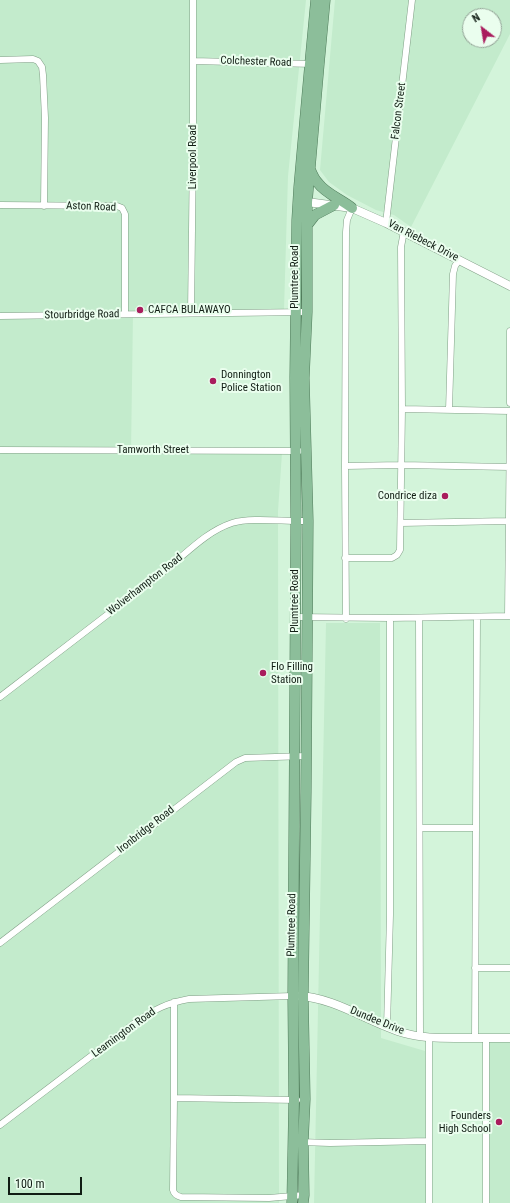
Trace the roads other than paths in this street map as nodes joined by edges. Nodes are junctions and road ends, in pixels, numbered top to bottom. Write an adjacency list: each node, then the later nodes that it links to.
1 (193, 0): 6 (street, Liverpool Road)
2 (316, 0): 7 (highway, Plumtree Road)
3 (325, 0): 7 (highway, Plumtree Road)
4 (412, 0): 16 (street, Falcon Street)
5 (0, 60): 13 (street)
6 (193, 61): 7 (street, Colchester Road); 23 (street, Liverpool Road)
7 (314, 64): 8 (highway, Plumtree Road); 9 (highway, Plumtree Road)
8 (310, 169): 10 (highway, Plumtree Road); 14 (highway)
9 (299, 187): 10 (highway); 15 (highway, Plumtree Road)
10 (307, 202): 12 (street, Van Riebeck Drive); 15 (highway); 17 (highway, Plumtree Road)
11 (0, 205): 13 (street, Aston Road)
12 (334, 205): 14 (street, Van Riebeck Drive); 17 (highway)
13 (44, 206): 24 (street, Aston Road)
14 (352, 208): 16 (street, Van Riebeck Drive); 37 (street)
15 (297, 220): 21 (highway, Plumtree Road)
16 (386, 223): 18 (street, Van Riebeck Drive)
17 (308, 224): 22 (highway, Plumtree Road)
18 (404, 231): 19 (street, Van Riebeck Drive); 29 (street)
19 (459, 260): 20 (street, Van Riebeck Drive); 30 (street)
20 (510, 286)
21 (296, 311): 22 (street, Stourbridge Road); 23 (street, Stourbridge Road); 34 (highway, Plumtree Road)
22 (307, 312): 35 (highway, Plumtree Road)
23 (191, 313): 24 (street, Stourbridge Road)
24 (125, 314): 25 (street, Stourbridge Road)
25 (0, 316)
26 (510, 331): 27 (street)
27 (510, 352): 28 (street)
28 (510, 402)
29 (402, 409): 30 (street); 36 (street)
30 (449, 410): 31 (street)
31 (510, 411)
32 (510, 415): 38 (street)
33 (0, 450): 34 (street, Tamworth Street)
34 (295, 450): 35 (street, Tamworth Street); 41 (highway, Plumtree Road)
35 (306, 451): 39 (highway, Plumtree Road)
36 (401, 465): 37 (street); 38 (street); 42 (street)
37 (345, 466): 43 (street)
38 (509, 467): 40 (street)
39 (308, 521): 41 (street, Wolverhampton Road); 47 (highway, Plumtree Road)
40 (508, 521): 42 (street); 44 (street)
41 (296, 522): 46 (highway, Plumtree Road); 51 (street, Wolverhampton Road)
42 (401, 523): 43 (street)
43 (345, 558): 48 (street)
44 (509, 616): 45 (street)
45 (477, 617): 50 (street); 55 (street)
46 (296, 618): 47 (street); 52 (highway, Plumtree Road)
47 (308, 618): 48 (street); 53 (highway, Plumtree Road)
48 (346, 618): 49 (street)
49 (390, 618): 50 (street); 61 (street)
50 (419, 618): 54 (street)
51 (0, 697)
52 (294, 756): 53 (street, Ironbridge Road); 56 (street, Ironbridge Road); 59 (highway, Plumtree Road)
53 (306, 756): 59 (highway, Plumtree Road)
54 (420, 828): 55 (street); 62 (street)
55 (476, 828): 57 (street)
56 (0, 943)
57 (475, 968): 58 (street); 64 (street)
58 (510, 968)
59 (298, 996): 60 (street, Leamington Road); 61 (street, Dundee Drive); 68 (highway, Plumtree Road)
60 (174, 1002): 67 (street); 69 (street, Leamington Road)
61 (387, 1027): 62 (street, Dundee Drive)
62 (420, 1036): 63 (street, Dundee Drive)
63 (429, 1038): 64 (street, Dundee Drive); 70 (street)
64 (475, 1038): 65 (street, Dundee Drive)
65 (486, 1038): 66 (street, Dundee Drive); 75 (street)
66 (510, 1038)
67 (174, 1098): 68 (street); 72 (street)
68 (299, 1100): 71 (highway, Plumtree Road)
69 (0, 1125)
70 (429, 1141): 71 (street); 74 (street)
71 (298, 1142): 72 (highway, Plumtree Road); 73 (highway, Plumtree Road)
72 (293, 1199): 73 (street)
73 (304, 1199)
74 (429, 1203)
75 (486, 1203)

